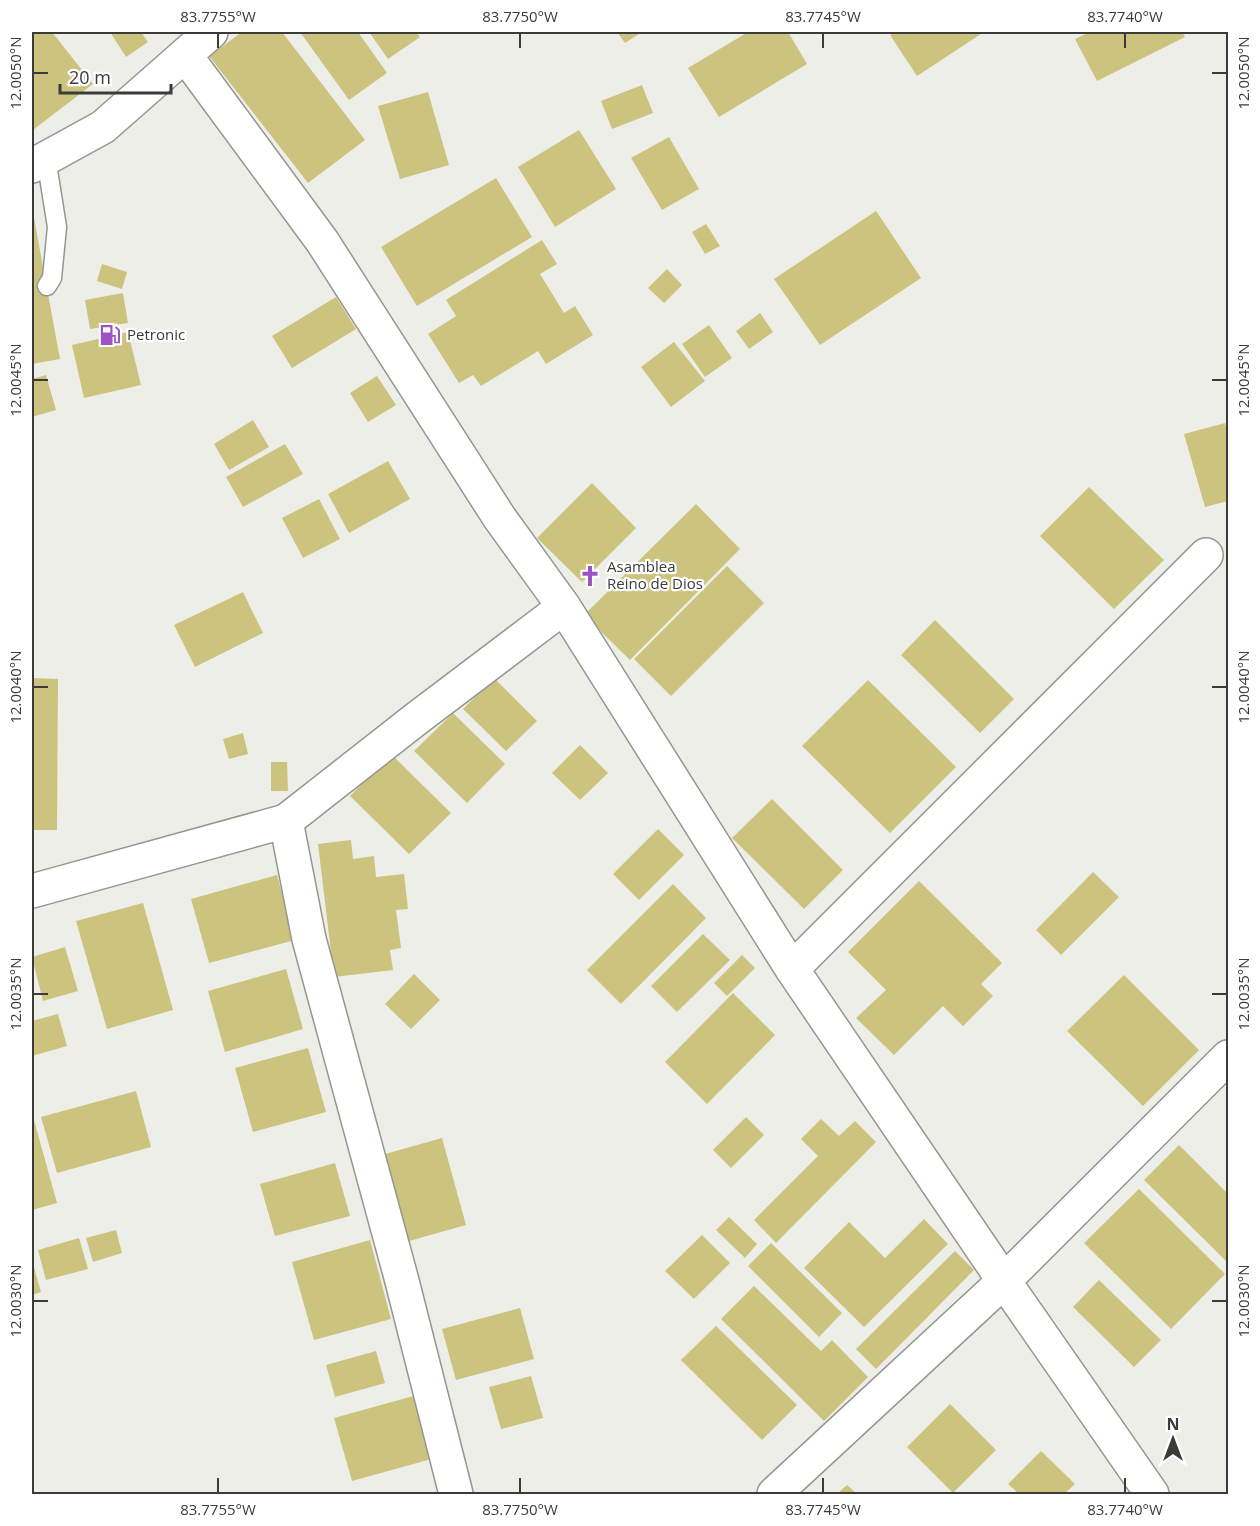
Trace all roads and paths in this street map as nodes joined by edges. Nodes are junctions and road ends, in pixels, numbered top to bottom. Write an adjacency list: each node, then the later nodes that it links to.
1 (211, 32): 2 (main road)
2 (185, 55): 3 (main road); 6 (main road)
3 (39, 162): 4 (lane)
4 (47, 286)
5 (1206, 555): 9 (main road)
6 (564, 607): 7 (main road); 9 (main road)
7 (286, 821): 8 (main road); 12 (main road)
8 (32, 891)
9 (792, 969): 11 (main road)
10 (1228, 1057): 11 (main road)
11 (1004, 1281): 13 (main road); 14 (main road)
12 (456, 1494)
13 (774, 1494)
14 (1152, 1494)

